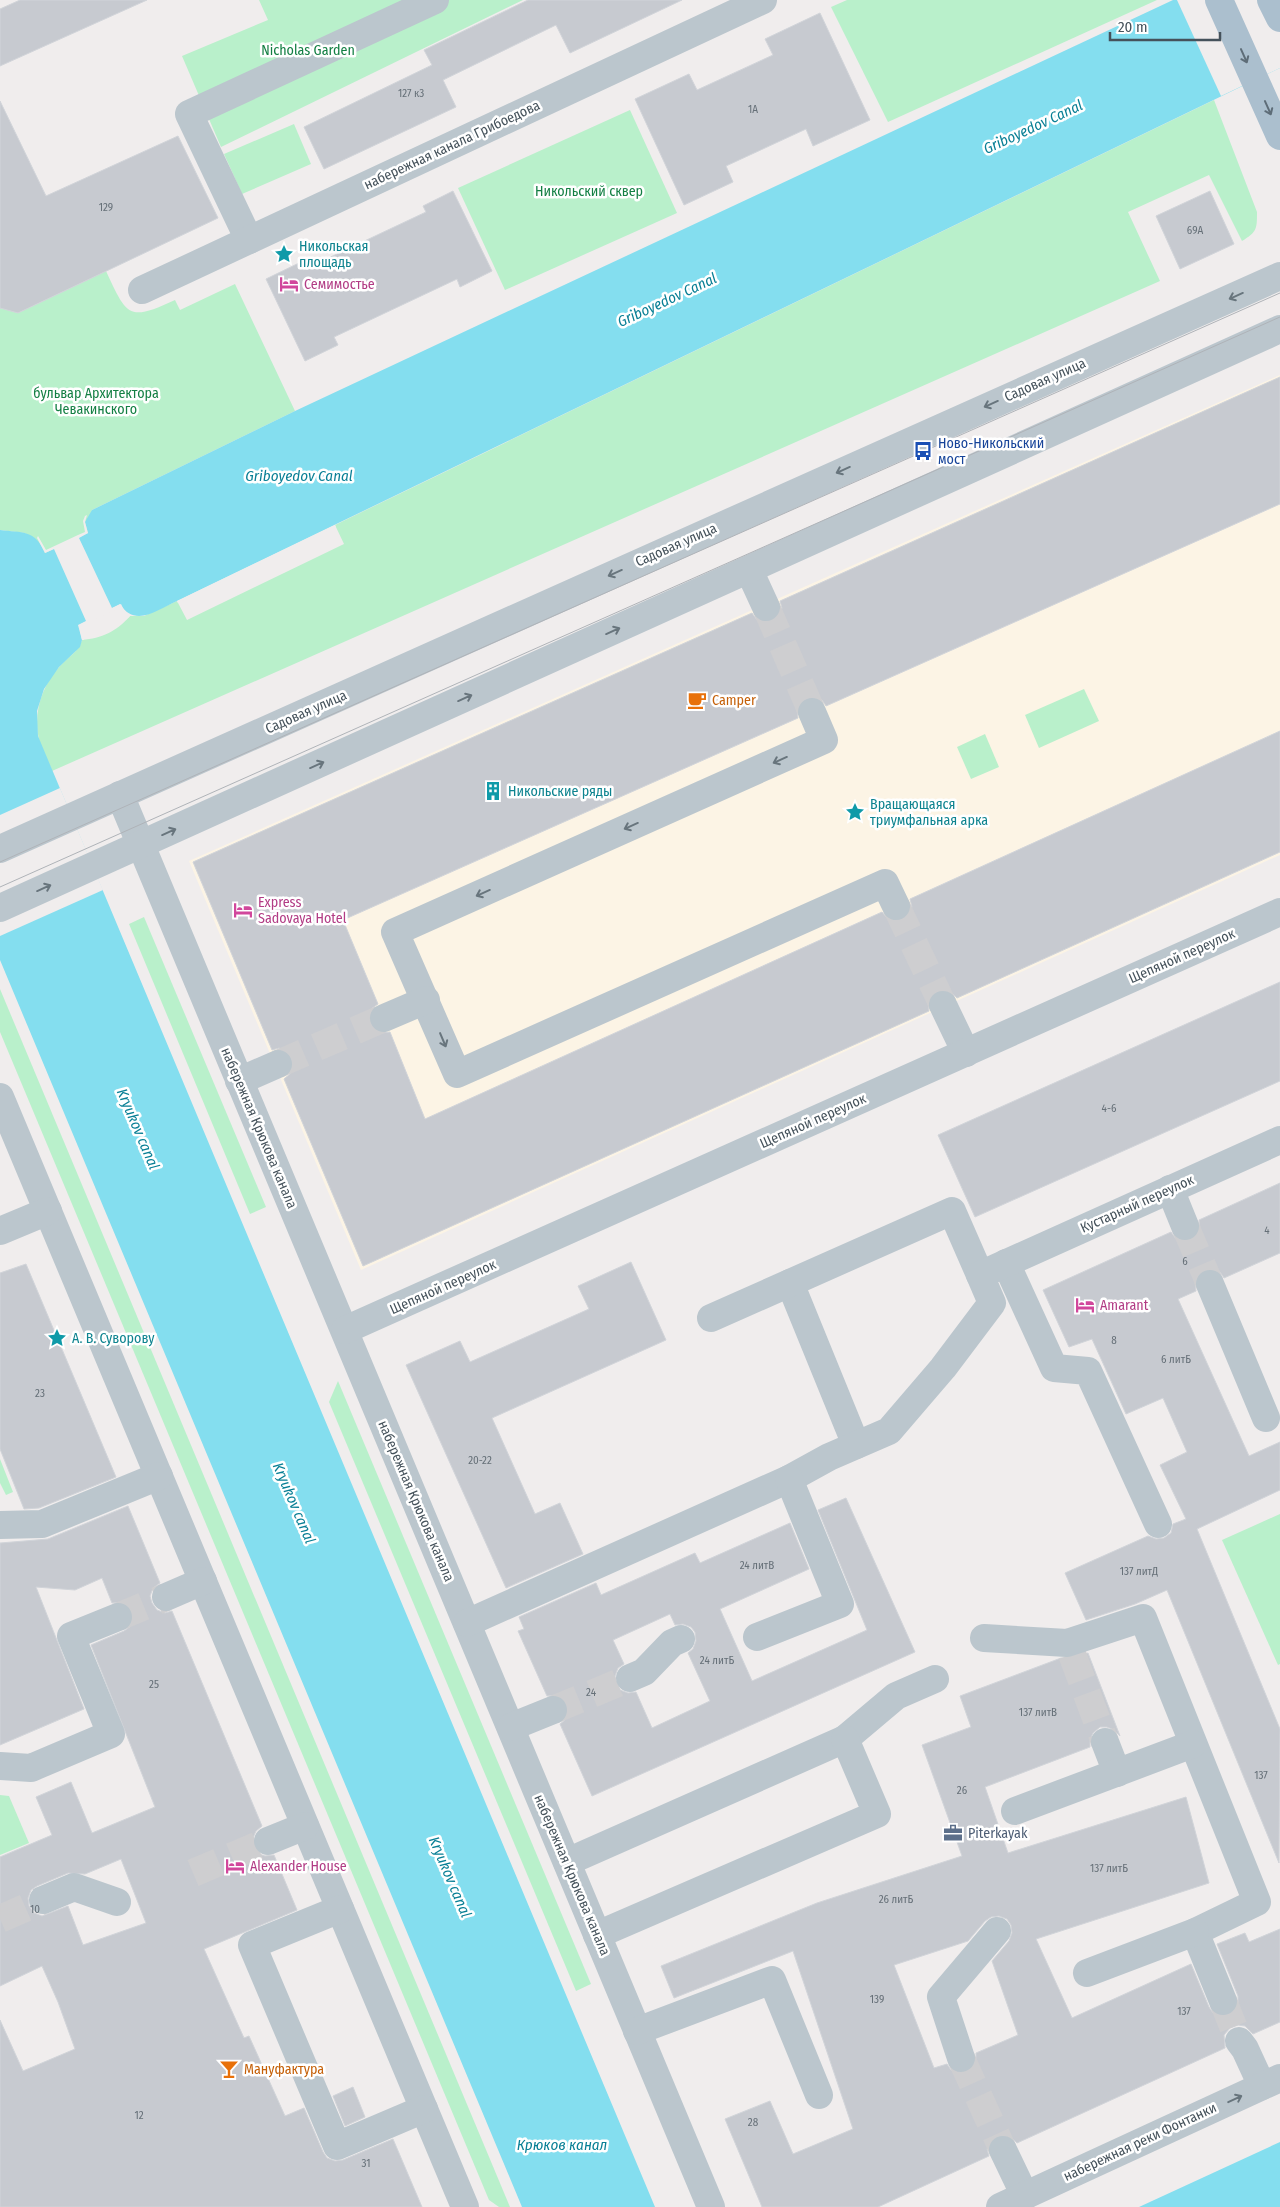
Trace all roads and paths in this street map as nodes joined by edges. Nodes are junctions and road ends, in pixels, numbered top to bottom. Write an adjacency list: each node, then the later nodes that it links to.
1 (435, 0): 7 (street)
2 (763, 0): 7 (street, набережная канала Грибоедова)
3 (1219, 0): 6 (main road, one-way to 6)
4 (1271, 0): 5 (main road)
5 (1280, 18)
6 (1280, 136)
7 (249, 240): 9 (street, набережная канала Грибоедова)
8 (1280, 276): 14 (street, Садовая улица, one-way to 14)
9 (142, 290)
10 (1280, 329): 11 (street)
11 (749, 570): 12 (street); 15 (street, one-way to 11)
12 (766, 607)
13 (812, 712): 20 (street, one-way to 20)
14 (120, 795): 15 (street, набережная Крюкова канала); 16 (street, Садовая улица)
15 (141, 844): 18 (street, one-way to 15); 25 (street, набережная Крюкова канала)
16 (0, 849)
17 (896, 906): 20 (street, one-way to 17)
18 (0, 908)
19 (1280, 912): 23 (street, Щепяной переулок)
20 (426, 1000): 22 (street)
21 (943, 1005): 23 (street)
22 (384, 1018)
23 (966, 1053): 36 (street, Щепяной переулок)
24 (278, 1064): 25 (street)
25 (239, 1080): 36 (street, набережная Крюкова канала)
26 (0, 1097): 29 (street)
27 (1280, 1140): 28 (street, Кустарный переулок)
28 (1170, 1189): 30 (street); 32 (street, Кустарный переулок)
29 (48, 1211): 31 (street); 39 (street)
30 (1185, 1226)
31 (0, 1231)
32 (994, 1268): 33 (street); 38 (street); 41 (street)
33 (790, 1283): 35 (street); 38 (street)
34 (1210, 1284): 37 (street)
35 (711, 1318)
36 (345, 1330): 46 (street, набережная Крюкова канала)
37 (1266, 1418)
38 (856, 1445): 40 (street)
39 (159, 1476): 42 (street); 43 (street)
40 (790, 1479): 46 (street); 47 (street)
41 (1158, 1524)
42 (0, 1526)
43 (203, 1582): 44 (street); 60 (street)
44 (166, 1597)
45 (118, 1617): 57 (street)
46 (467, 1623): 53 (street, набережная Крюкова канала)
47 (757, 1637)
48 (984, 1638): 56 (street)
49 (682, 1639): 50 (street)
50 (630, 1678)
51 (935, 1679): 54 (street)
52 (553, 1710): 53 (street)
53 (511, 1727): 62 (street, набережная Крюкова канала)
54 (844, 1739): 62 (street); 68 (street)
55 (1105, 1742): 58 (street)
56 (1193, 1744): 58 (street); 67 (street)
57 (0, 1766)
58 (1117, 1772): 59 (street)
59 (1015, 1811)
60 (305, 1826): 61 (street); 65 (street)
61 (268, 1841)
62 (567, 1862): 68 (street, набережная Крюкова канала)
63 (43, 1900): 64 (street)
64 (118, 1902)
65 (340, 1909): 76 (street); 76 (street)
66 (997, 1932): 73 (street)
67 (1195, 1932): 69 (street); 70 (street)
68 (597, 1935): 71 (street, набережная Крюкова канала)
69 (1087, 1973)
70 (1223, 2000)
71 (637, 2031): 75 (street); 80 (street, набережная Крюкова канала)
72 (1239, 2041): 74 (street)
73 (962, 2058)
74 (1271, 2082): 78 (street, набережная реки Фонтанки, one-way to 74)
75 (818, 2095)
76 (424, 2109): 79 (street)
77 (1003, 2150): 78 (street)
78 (1024, 2196): 81 (street, набережная реки Фонтанки)
79 (465, 2207)
80 (711, 2207)
81 (1000, 2207)

